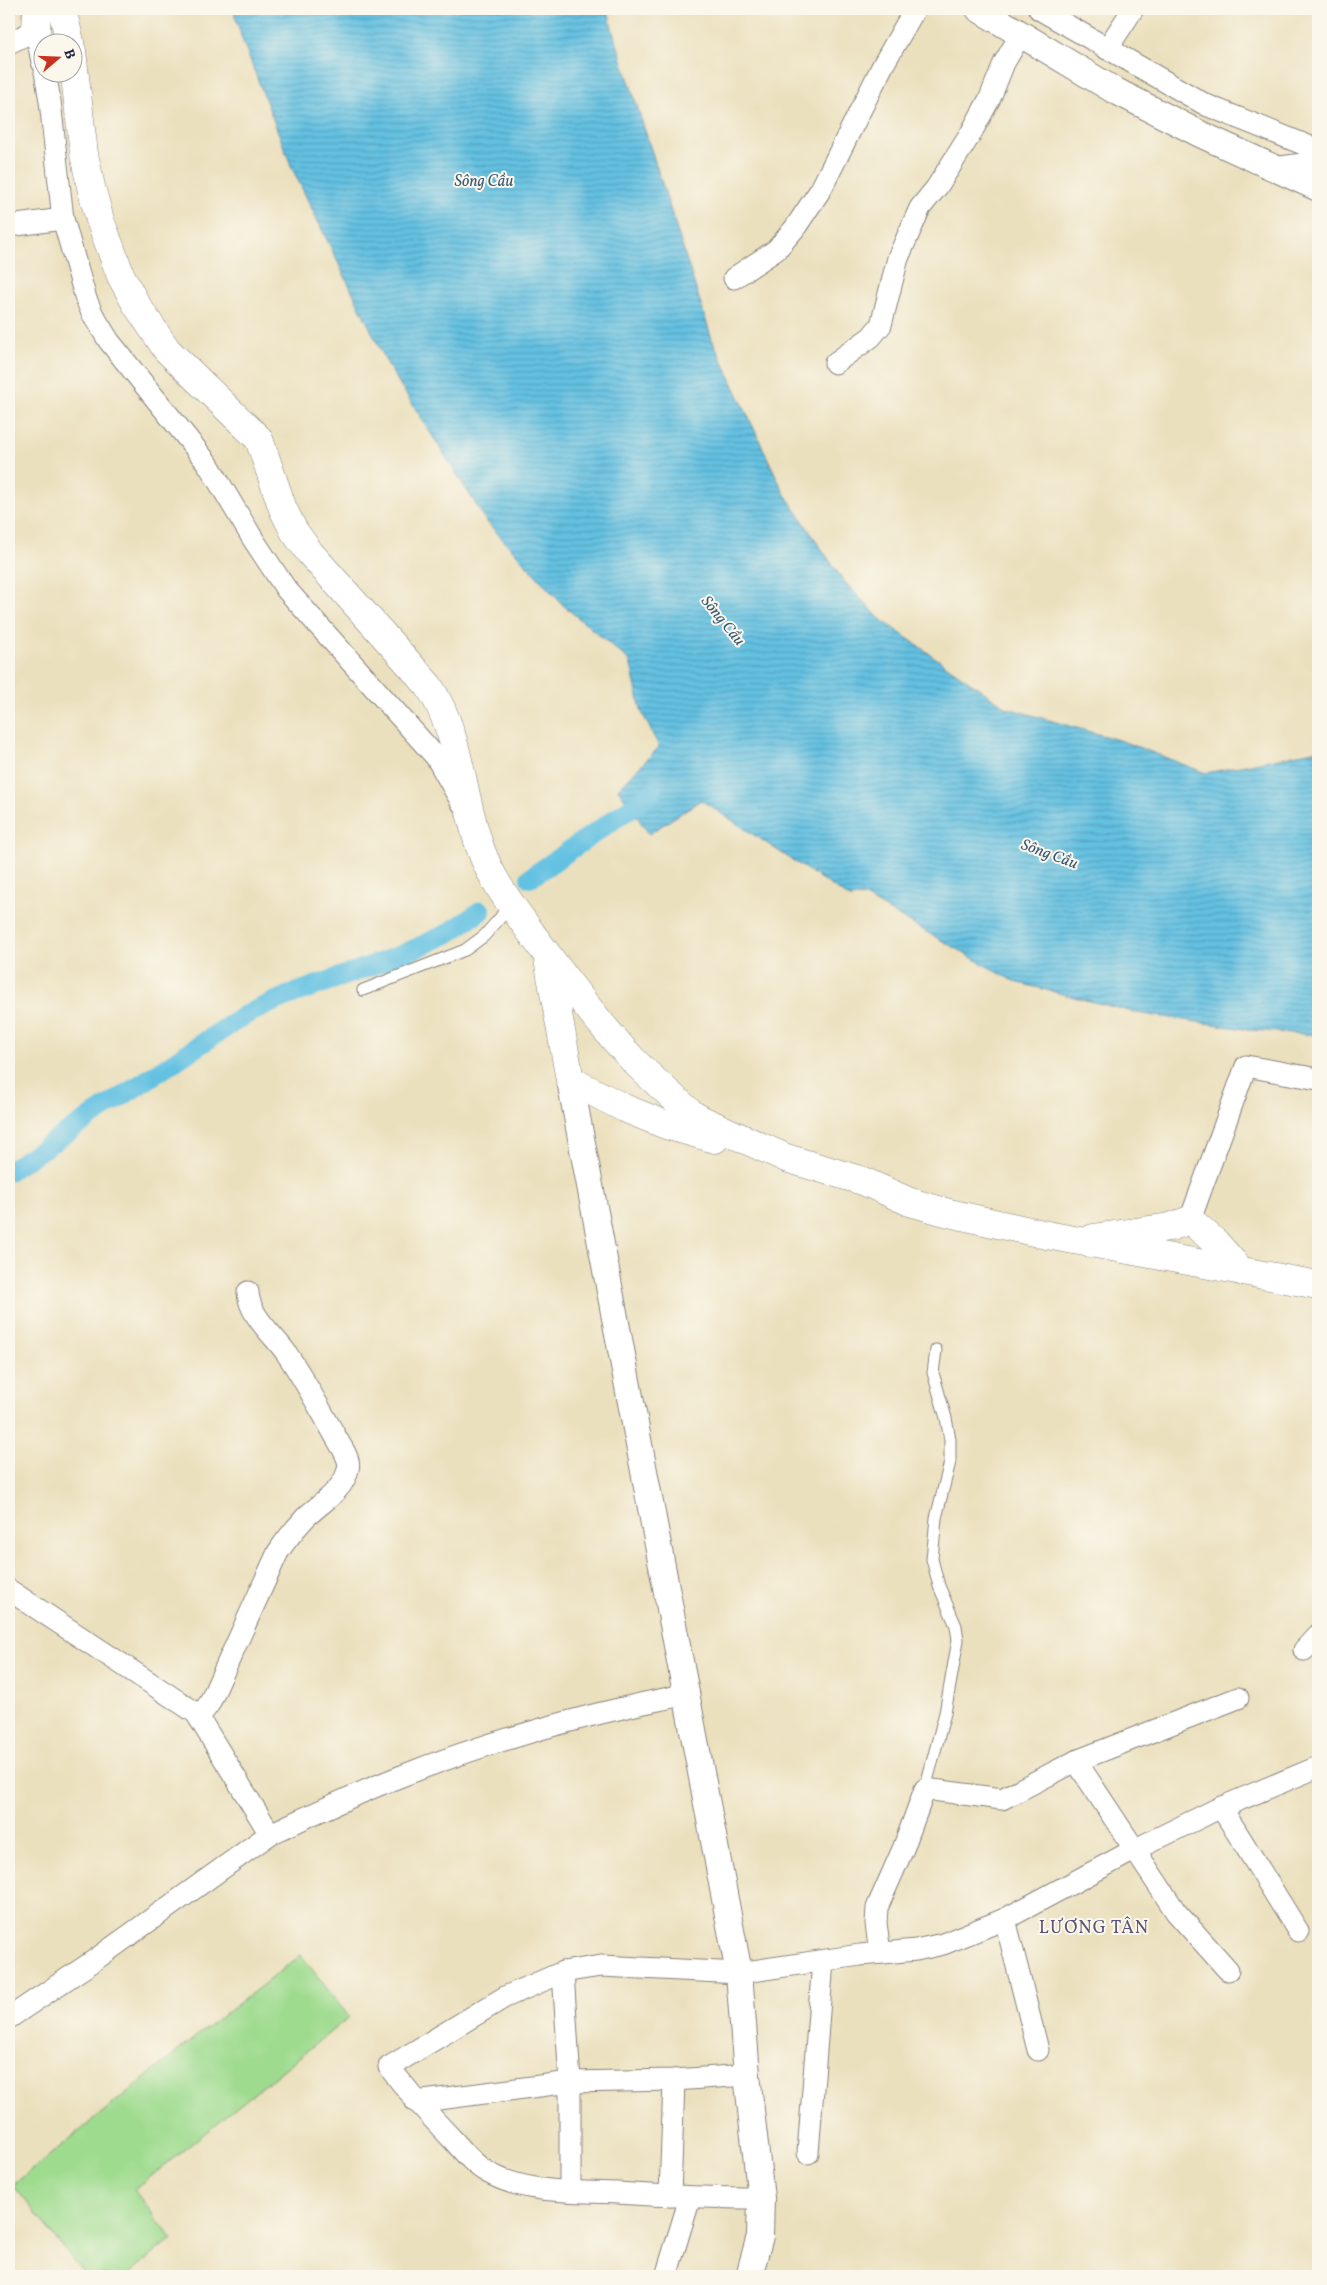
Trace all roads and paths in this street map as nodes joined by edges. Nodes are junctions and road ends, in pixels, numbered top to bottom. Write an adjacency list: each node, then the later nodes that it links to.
1 (62, 9): 8 (main road)
2 (915, 9): 20 (street)
3 (1039, 9): 11 (street)
4 (1133, 9): 11 (street)
5 (989, 10): 9 (street)
6 (35, 16): 7 (street); 10 (street)
7 (37, 32)
8 (68, 32)
9 (1021, 34): 16 (street); 21 (street)
10 (9, 44)
11 (1107, 49): 14 (street)
12 (47, 82): 18 (street)
13 (76, 82): 22 (main road)
14 (1318, 150)
15 (1318, 162): 16 (street)
16 (1273, 168): 17 (street)
17 (1318, 188)
18 (63, 219): 19 (street); 22 (street)
19 (9, 226)
20 (734, 278)
21 (835, 363)
22 (470, 815): 23 (main road)
23 (509, 902): 24 (main road); 25 (lane)
24 (547, 954): 27 (main road); 28 (main road)
25 (363, 990)
26 (1318, 1079): 29 (street)
27 (570, 1080): 28 (main road); 36 (street)
28 (786, 1158): 30 (main road)
29 (1190, 1220): 30 (main road); 31 (main road)
30 (1079, 1241): 31 (main road)
31 (1241, 1271): 32 (main road)
32 (1318, 1285)
33 (248, 1292): 38 (street)
34 (936, 1350): 41 (lane)
35 (9, 1590): 38 (street)
36 (688, 1694): 43 (street); 51 (street)
37 (1238, 1698): 39 (street)
38 (199, 1718): 43 (street)
39 (1076, 1761): 41 (street); 44 (street)
40 (1318, 1767): 42 (street)
41 (925, 1789): 47 (street)
42 (1222, 1807): 44 (street); 46 (street)
43 (270, 1834): 52 (street)
44 (1136, 1850): 45 (street); 49 (street)
45 (1005, 1919): 47 (street); 53 (street)
46 (1298, 1931)
47 (880, 1953): 48 (street)
48 (823, 1961): 51 (street); 58 (street)
49 (1228, 1970)
50 (563, 1972): 51 (street); 56 (street); 57 (street)
51 (739, 1973): 54 (street)
52 (9, 2018)
53 (1038, 2050)
54 (747, 2075): 55 (street); 61 (street)
55 (674, 2080): 56 (street); 60 (street)
56 (570, 2082): 57 (street); 59 (street)
57 (416, 2102): 59 (street)
58 (808, 2153)
59 (570, 2191): 60 (street)
60 (680, 2197): 61 (street); 62 (street)
61 (761, 2198): 63 (street)
62 (666, 2276)
63 (749, 2276)

